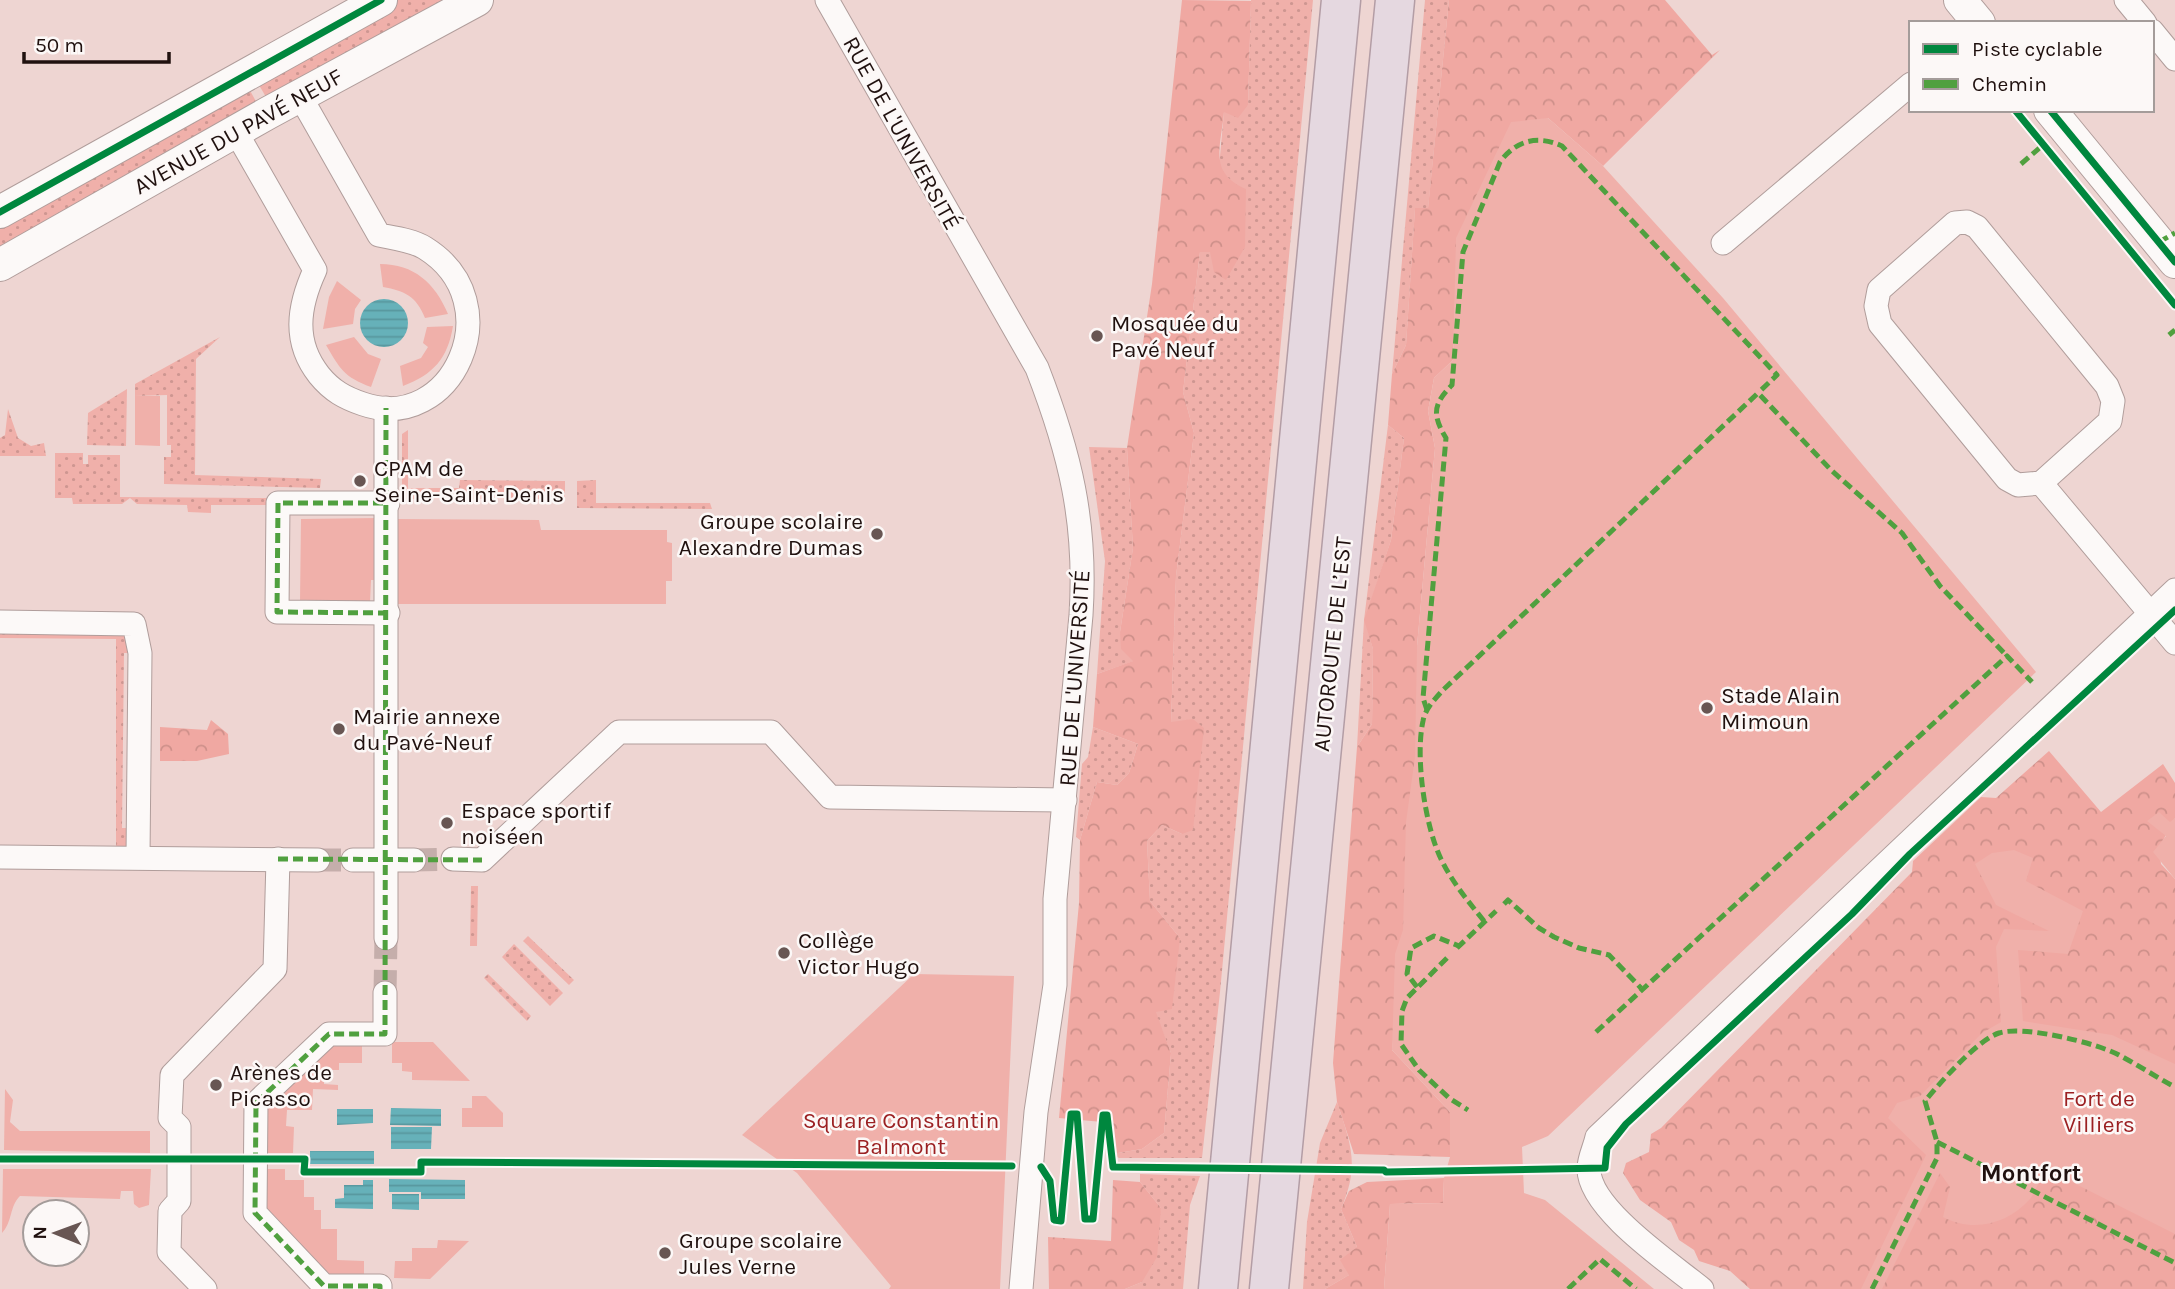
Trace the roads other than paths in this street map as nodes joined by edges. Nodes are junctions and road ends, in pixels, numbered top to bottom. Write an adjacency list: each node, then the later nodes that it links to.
1 (381, 0): 16 (main road, AVENUE DU PAVÉ NEUF)
2 (478, 0): 13 (main road, AVENUE DU PAVÉ NEUF)
3 (827, 0): 28 (street, RUE DE L'UNIVERSITÉ)
4 (1341, 0): 42 (highway)
5 (1395, 0): 43 (highway, AUTOROUTE DE L’EST)
6 (1960, 0): 8 (main road)
7 (2126, 0): 9 (street)
8 (1977, 21)
9 (2143, 21)
10 (2154, 34): 11 (street)
11 (2175, 59)
12 (1909, 86): 17 (street)
13 (300, 96): 15 (main road, AVENUE DU PAVÉ NEUF); 20 (street)
14 (2052, 112): 18 (main road)
15 (236, 132): 19 (main road, AVENUE DU PAVÉ NEUF); 20 (street)
16 (0, 212)
17 (1723, 243)
18 (2175, 262)
19 (0, 265)
20 (386, 408): 22 (street)
21 (2041, 483): 21 (street); 25 (street)
22 (388, 503): 24 (street); 24 (street)
23 (2175, 590): 25 (street)
24 (388, 613): 32 (street)
25 (2151, 614): 27 (street); 44 (street)
26 (0, 622): 30 (street)
27 (2175, 643)
28 (1065, 800): 33 (street); 41 (street, RUE DE L'UNIVERSITÉ)
29 (0, 857): 30 (street)
30 (138, 858): 31 (street)
31 (278, 859): 34 (street); 40 (street)
32 (387, 859): 35 (street); 36 (street); 37 (street)
33 (453, 859)
34 (318, 860)
35 (353, 860)
36 (414, 860)
37 (386, 938)
38 (385, 993): 39 (street)
39 (380, 1288)
40 (205, 1289)
41 (1021, 1289)
42 (1218, 1289)
43 (1269, 1289)
44 (1702, 1289)

